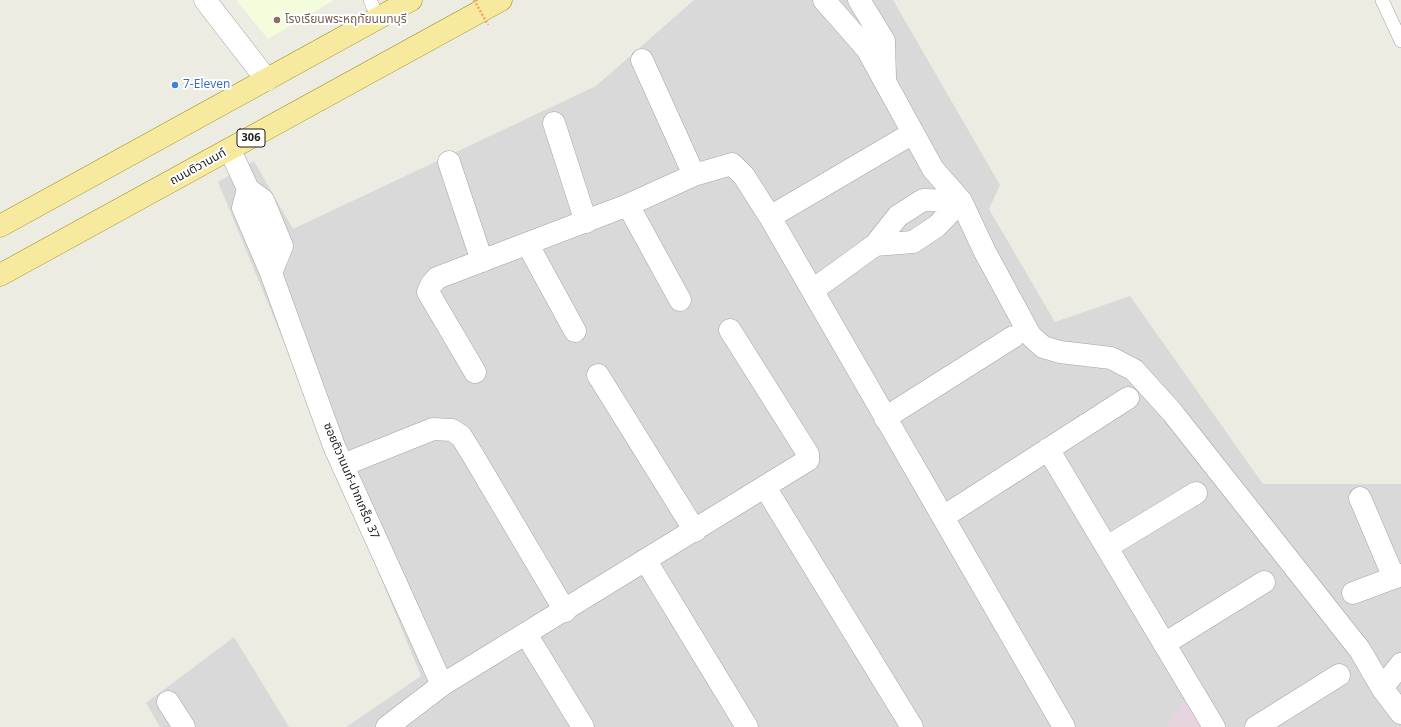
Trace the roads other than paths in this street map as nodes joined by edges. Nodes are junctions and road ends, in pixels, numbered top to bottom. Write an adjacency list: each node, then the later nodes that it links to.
1 (205, 0): 10 (street)
2 (411, 0): 7 (main road)
3 (501, 0): 14 (main road, ถนนติวานนท์ / 306)
4 (824, 0): 11 (street)
5 (858, 0): 11 (street)
6 (1382, 0): 8 (lane)
7 (374, 9): 10 (main road)
8 (1401, 41)
9 (642, 60): 16 (street)
10 (267, 80): 21 (main road)
11 (885, 83): 13 (street)
12 (554, 123): 20 (street)
13 (913, 133): 17 (street); 19 (street)
14 (230, 150): 25 (main road, ถนนติวานนท์ / 306); 36 (street, ซอยติวานนท์-ปากเกร็ด 37)
15 (450, 162): 24 (street)
16 (694, 175): 18 (street); 19 (street)
17 (960, 201): 23 (street); 23 (street); 53 (street)
18 (628, 205): 20 (street); 27 (street)
19 (770, 217): 26 (street)
20 (586, 222): 22 (street)
21 (0, 226)
22 (528, 245): 24 (street); 29 (street)
23 (875, 245): 26 (street)
24 (482, 262): 31 (street)
25 (0, 275)
26 (813, 290): 34 (street)
27 (680, 300)
28 (730, 330): 37 (street)
29 (575, 331)
30 (1014, 337): 34 (street)
31 (474, 372)
32 (598, 375): 41 (street)
33 (1128, 398): 35 (street)
34 (885, 418): 40 (street)
35 (1048, 449): 40 (street); 42 (street)
36 (343, 465): 47 (street); 52 (street, ซอยติวานนท์-ปากเกร็ด 37)
37 (765, 487): 41 (street); 60 (street)
38 (1196, 493): 42 (street)
39 (1360, 498): 44 (street)
40 (943, 517): 61 (street)
41 (695, 531): 43 (street)
42 (1107, 547): 49 (street)
43 (646, 561): 47 (street); 59 (street)
44 (1398, 577): 46 (street)
45 (1264, 582): 49 (street)
46 (1353, 593)
47 (565, 611): 48 (street)
48 (526, 634): 52 (street); 58 (street)
49 (1164, 644): 62 (street)
50 (1401, 664): 53 (street)
51 (1339, 675): 63 (street)
52 (442, 685): 57 (street)
53 (1391, 687): 55 (street)
54 (168, 702): 56 (street)
55 (1401, 713)
56 (184, 727)
57 (387, 727)
58 (583, 727)
59 (747, 727)
60 (912, 727)
61 (1064, 727)
62 (1214, 727)
63 (1256, 727)

